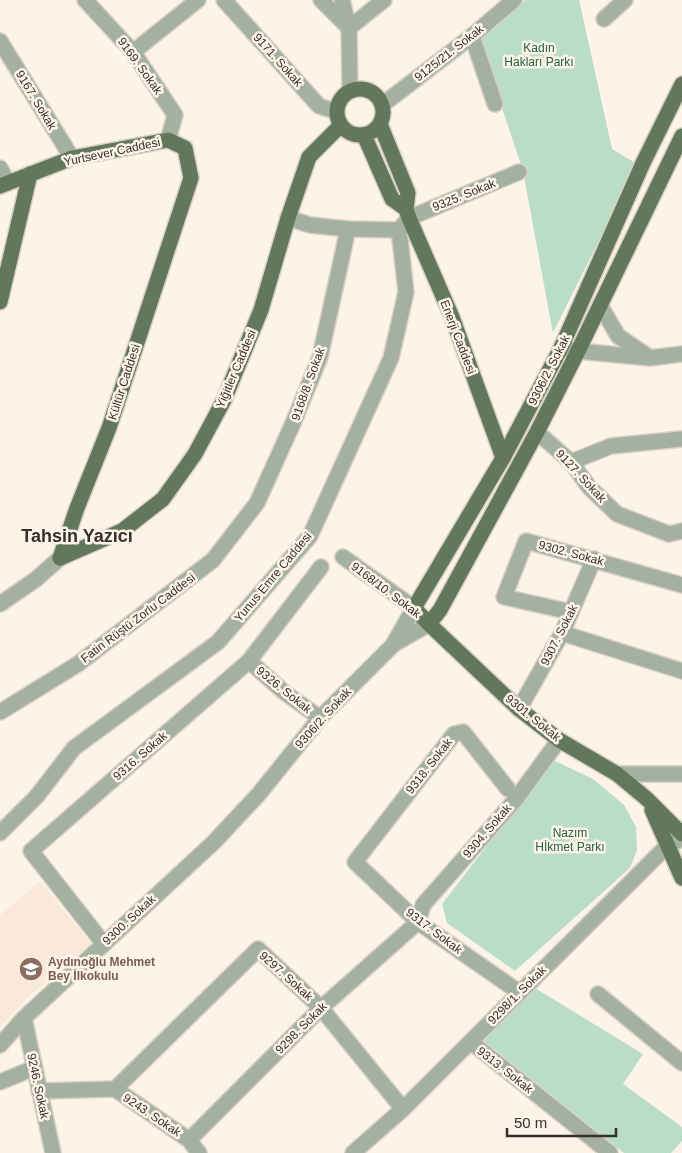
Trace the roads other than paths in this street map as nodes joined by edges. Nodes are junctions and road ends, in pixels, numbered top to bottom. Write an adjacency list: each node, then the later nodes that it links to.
1 (85, 0): 13 (street, 9169. Sokak)
2 (198, 0): 13 (street)
3 (224, 0): 18 (street, 9171. Sokak)
4 (321, 0): 10 (street)
5 (342, 0): 10 (street)
6 (384, 0): 10 (street)
7 (514, 0): 11 (street, 9125/21. Sokak)
8 (626, 0): 9 (street)
9 (604, 19)
10 (349, 28): 15 (street)
11 (472, 36): 16 (street); 17 (street, 9125/21. Sokak)
12 (0, 41): 23 (street, 9167. Sokak)
13 (132, 52): 22 (street, 9169. Sokak)
14 (682, 84): 34 (main road, 9306/2. Sokak)
15 (350, 91): 17 (main road); 18 (main road)
16 (495, 104)
17 (382, 105): 19 (main road)
18 (339, 118): 20 (main road); 29 (main road, Yiğitler Caddesi)
19 (380, 124): 20 (main road); 28 (main road)
20 (364, 135): 28 (main road)
21 (682, 136): 33 (main road, 9306/2. Sokak)
22 (168, 140): 23 (main road, Yurtsever Caddesi); 45 (main road, Kültür Caddesi)
23 (72, 158): 26 (main road, Yurtsever Caddesi)
24 (0, 168): 27 (street)
25 (519, 172): 28 (street, 9325. Sokak)
26 (30, 174): 27 (main road, Yurtsever Caddesi); 32 (main road)
27 (4, 185)
28 (408, 213): 31 (street); 40 (main road, Enerji Caddesi)
29 (288, 218): 30 (street); 45 (main road, Yiğitler Caddesi)
30 (348, 229): 31 (street); 42 (street, 9168/8. Sokak)
31 (399, 230): 66 (street, Yunus Emre Caddesi)
32 (0, 302)
33 (600, 305): 35 (main road, 9306/2. Sokak); 37 (street)
34 (561, 348): 35 (street); 40 (main road, 9306/2. Sokak)
35 (578, 351): 37 (street); 38 (main road, 9306/2. Sokak)
36 (682, 354): 37 (street)
37 (650, 358)
38 (537, 432): 41 (street, 9127. Sokak); 52 (main road, 9306/2. Sokak)
39 (682, 439): 41 (street)
40 (503, 458): 50 (main road, 9306/2. Sokak)
41 (571, 462): 43 (street, 9127. Sokak)
42 (257, 503): 58 (street, Fatin Rüştü Zorlu Caddesi)
43 (682, 531)
44 (343, 557): 50 (street, 9168/10. Sokak)
45 (60, 558): 49 (street, Kültür Caddesi)
46 (594, 559): 48 (street, 9302. Sokak); 51 (street, 9307. Sokak); 51 (street, 9302. Sokak)
47 (321, 567): 55 (street, 9316. Sokak)
48 (682, 584)
49 (0, 604)
50 (414, 608): 52 (main road, 9168/10. Sokak); 54 (street, 9306/2. Sokak)
51 (571, 612): 53 (street, 9307. Sokak)
52 (429, 624): 54 (street, 9306/2. Sokak); 57 (main road, 9301. Sokak)
53 (562, 633): 56 (street); 57 (street, 9307. Sokak)
54 (393, 645): 59 (street, 9306/2. Sokak)
55 (249, 661): 59 (street, 9326. Sokak); 72 (street, 9316. Sokak)
56 (682, 671)
57 (519, 709): 60 (main road, 9301. Sokak)
58 (0, 712)
59 (320, 718): 64 (street, 9306/2. Sokak)
60 (559, 740): 61 (main road, 9301. Sokak); 71 (street, 9304. Sokak)
61 (616, 774): 62 (street); 65 (main road, 9301. Sokak)
62 (682, 774)
63 (508, 789): 69 (street, 9318. Sokak)
64 (258, 795): 72 (street, 9300. Sokak)
65 (647, 799): 67 (main road, 9301. Sokak); 68 (main road, 9301. Sokak)
66 (0, 833)
67 (682, 834)
68 (675, 842): 70 (main road, 9301. Sokak); 73 (street, 9298/1. Sokak)
69 (355, 862): 71 (street, 9317. Sokak)
70 (682, 878)
71 (418, 922): 73 (street, 9317. Sokak); 75 (street, 9298. Sokak)
72 (104, 944): 76 (street, 9300. Sokak)
73 (520, 992): 77 (street, 9298/1. Sokak)
74 (598, 994): 79 (street)
75 (321, 1008): 82 (street, 9297. Sokak); 84 (street, 9297. Sokak); 85 (street, 9298. Sokak)
76 (24, 1018): 78 (street, 9300. Sokak); 80 (street, 9246. Sokak)
77 (471, 1042): 84 (street, 9298/1. Sokak); 89 (street, 9313. Sokak)
78 (0, 1045)
79 (682, 1064)
80 (34, 1068): 81 (street); 83 (street, 9246. Sokak)
81 (0, 1082)
82 (115, 1089): 83 (street, 9243. Sokak); 85 (street, 9243. Sokak)
83 (39, 1091): 86 (street, 9246. Sokak)
84 (403, 1109): 88 (street, 9298/1. Sokak)
85 (190, 1140): 87 (street, 9243. Sokak)
86 (53, 1153)
87 (199, 1153)
88 (353, 1153)
89 (610, 1153)

